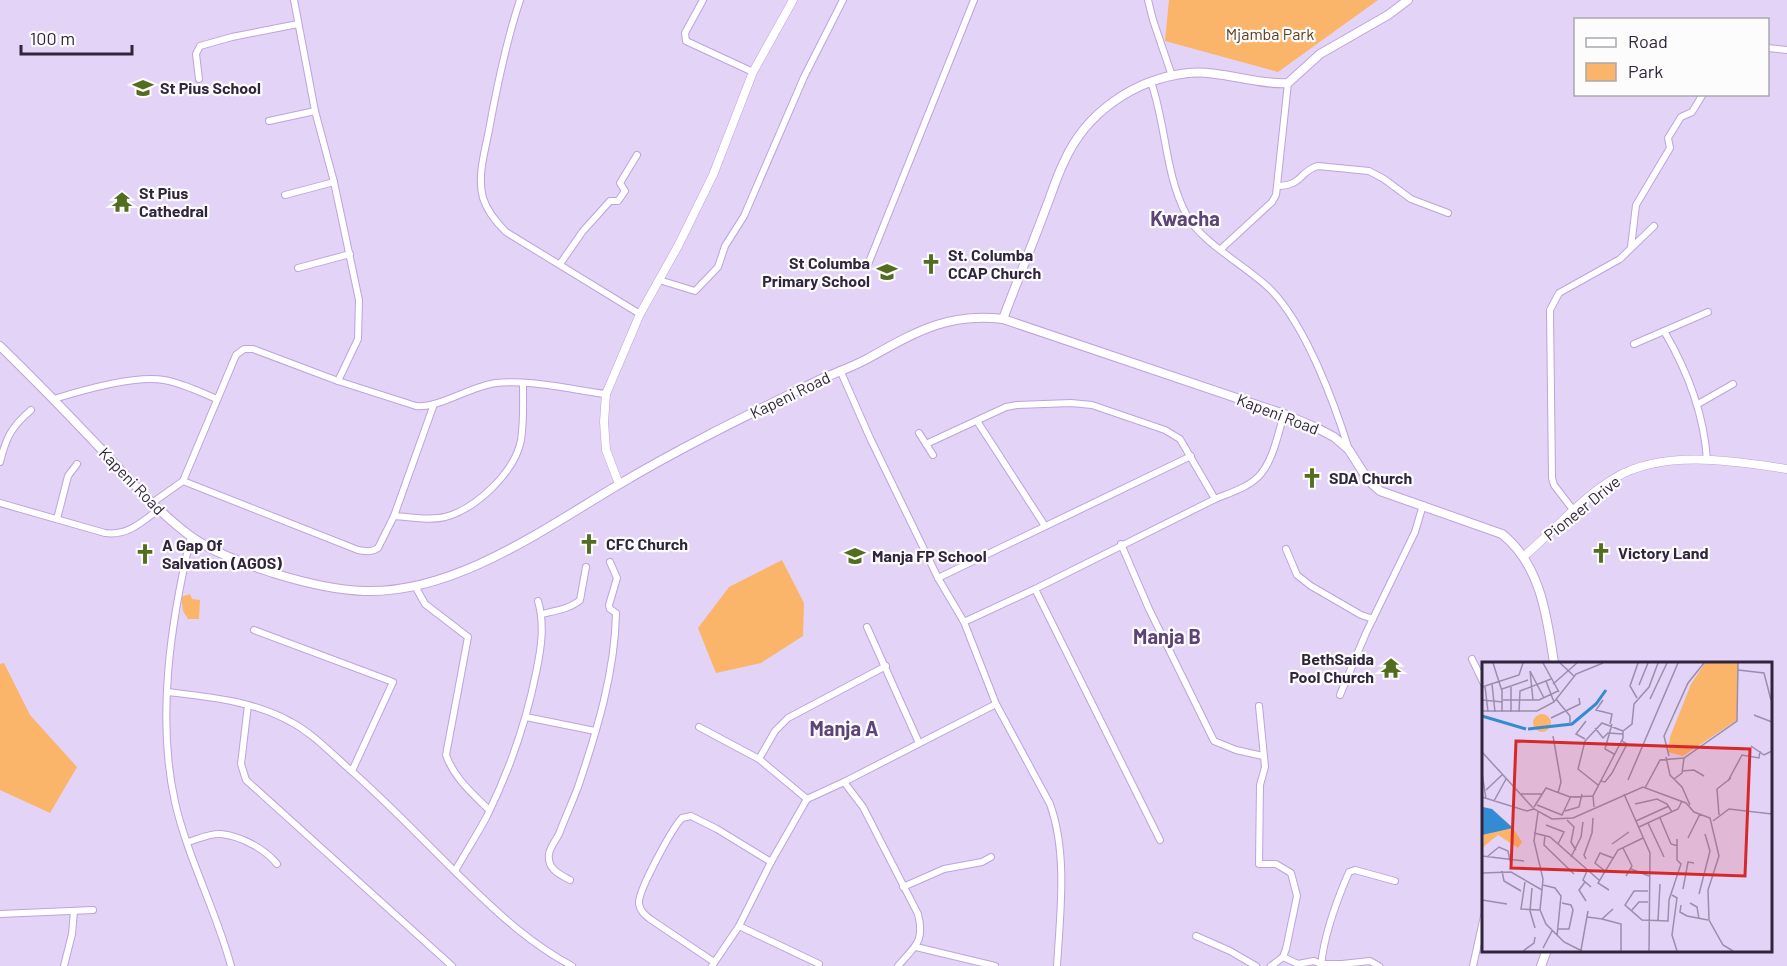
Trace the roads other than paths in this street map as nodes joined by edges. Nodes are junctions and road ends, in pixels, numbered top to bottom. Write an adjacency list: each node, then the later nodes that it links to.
1 (294, 0): 9 (street)
2 (520, 0): 29 (street)
3 (703, 0): 12 (street)
4 (793, 0): 12 (street)
5 (843, 0): 32 (street)
6 (974, 0): 30 (street)
7 (1148, 0): 13 (street)
8 (1408, 0): 16 (main road)
9 (298, 24): 14 (street); 18 (street)
10 (1769, 48): 11 (street)
11 (1787, 50)
12 (753, 72): 32 (street)
13 (1172, 76): 15 (main road); 16 (main road)
14 (199, 79)
15 (1151, 82): 27 (street); 35 (main road)
16 (1288, 83): 22 (street)
17 (1702, 96): 26 (street)
18 (315, 111): 19 (street); 21 (street)
19 (269, 121)
20 (637, 155): 29 (street)
21 (334, 182): 23 (street); 28 (street)
22 (1278, 186): 24 (street); 27 (street)
23 (285, 195)
24 (1448, 213)
25 (1654, 226): 26 (street)
26 (1631, 247): 66 (street)
27 (1221, 249): 53 (street)
28 (350, 254): 31 (street); 40 (street)
29 (560, 264): 34 (street)
30 (867, 267)
31 (298, 268)
32 (659, 280): 34 (street)
33 (1708, 312): 36 (street)
34 (640, 314): 43 (street)
35 (1003, 320): 39 (main road, Kapeni Road); 49 (main road, Kapeni Road)
36 (1664, 331): 37 (street); 47 (street)
37 (1634, 344)
38 (0, 346): 44 (main road, Kapeni Road)
39 (840, 370): 61 (main road, Kapeni Road); 76 (street)
40 (338, 381): 45 (street); 46 (street)
41 (524, 384): 43 (street); 46 (street); 67 (street)
42 (1733, 384): 47 (street)
43 (606, 394): 61 (street)
44 (54, 399): 45 (street); 65 (main road, Kapeni Road)
45 (217, 399): 60 (street)
46 (434, 404): 67 (street)
47 (1698, 404): 56 (street)
48 (31, 410): 57 (street)
49 (1284, 414): 53 (main road, Kapeni Road); 62 (street)
50 (977, 421): 52 (street); 55 (street); 69 (street)
51 (919, 433): 52 (street)
52 (926, 444): 54 (street)
53 (1349, 450): 64 (main road, Kapeni Road)
54 (933, 455)
55 (1191, 456): 62 (street); 69 (street)
56 (1707, 460): 59 (street, Pioneer Drive); 66 (street, Pioneer Drive)
57 (0, 462)
58 (77, 464): 68 (street)
59 (1787, 469)
60 (183, 480): 65 (street); 67 (street)
61 (619, 484): 77 (main road, Kapeni Road)
62 (1215, 499): 71 (street)
63 (0, 503): 68 (street)
64 (1423, 505): 73 (main road, Kapeni Road); 81 (street)
65 (155, 507): 68 (street); 70 (main road, Kapeni Road)
66 (1574, 511): 73 (street, Pioneer Drive)
67 (394, 516)
68 (57, 519)
69 (1045, 526): 76 (street)
70 (191, 536): 77 (main road, Kapeni Road); 89 (street)
71 (1121, 544): 78 (street); 98 (street)
72 (1286, 549): 81 (street)
73 (1524, 556): 86 (main road, Kapeni Road)
74 (610, 562): 96 (street)
75 (586, 567): 80 (street)
76 (938, 578): 82 (street)
77 (415, 586): 103 (street)
78 (1035, 589): 82 (street); 104 (street)
79 (538, 601): 80 (street)
80 (542, 614): 94 (street)
81 (1373, 619): 90 (street)
82 (964, 622): 91 (street)
83 (867, 627): 87 (street)
84 (254, 630): 100 (street)
85 (1472, 659): 88 (street)
86 (1554, 662)
87 (886, 666): 97 (street); 99 (street)
88 (1482, 680)
89 (168, 692): 92 (street); 105 (street)
90 (1341, 695)
91 (996, 704): 97 (street); 131 (street)
92 (248, 705): 100 (street); 127 (street)
93 (1259, 706): 98 (street)
94 (526, 717): 96 (street); 103 (street)
95 (699, 727): 99 (street)
96 (595, 731): 110 (street)
97 (919, 743): 101 (street)
98 (1263, 756): 121 (street)
99 (759, 759): 102 (street)
100 (352, 771): 109 (street)
101 (844, 782): 102 (street); 112 (street)
102 (807, 799): 107 (street)
103 (489, 810): 109 (street)
104 (1160, 840)
105 (188, 842): 108 (street); 126 (street)
106 (991, 856): 112 (street)
107 (771, 862): 117 (street); 122 (street)
108 (277, 864)
109 (455, 871): 128 (street)
110 (570, 880)
111 (1395, 881): 124 (street)
112 (903, 887): 119 (street)
113 (93, 910): 114 (street)
114 (74, 911): 115 (street); 125 (street)
115 (0, 914)
116 (1482, 925): 135 (street)
117 (739, 926): 122 (street); 123 (street)
118 (1196, 936): 132 (street)
119 (916, 947): 129 (street); 130 (street)
120 (1547, 951): 136 (main road)
121 (1283, 957): 124 (street); 133 (street)
122 (713, 964)
123 (819, 964)
124 (1321, 965): 134 (street)
125 (64, 966)
126 (231, 966)
127 (452, 966)
128 (572, 966)
129 (898, 966)
130 (995, 966)
131 (1057, 966)
132 (1256, 966)
133 (1271, 966)
134 (1379, 966)
135 (1473, 966)
136 (1541, 966)

